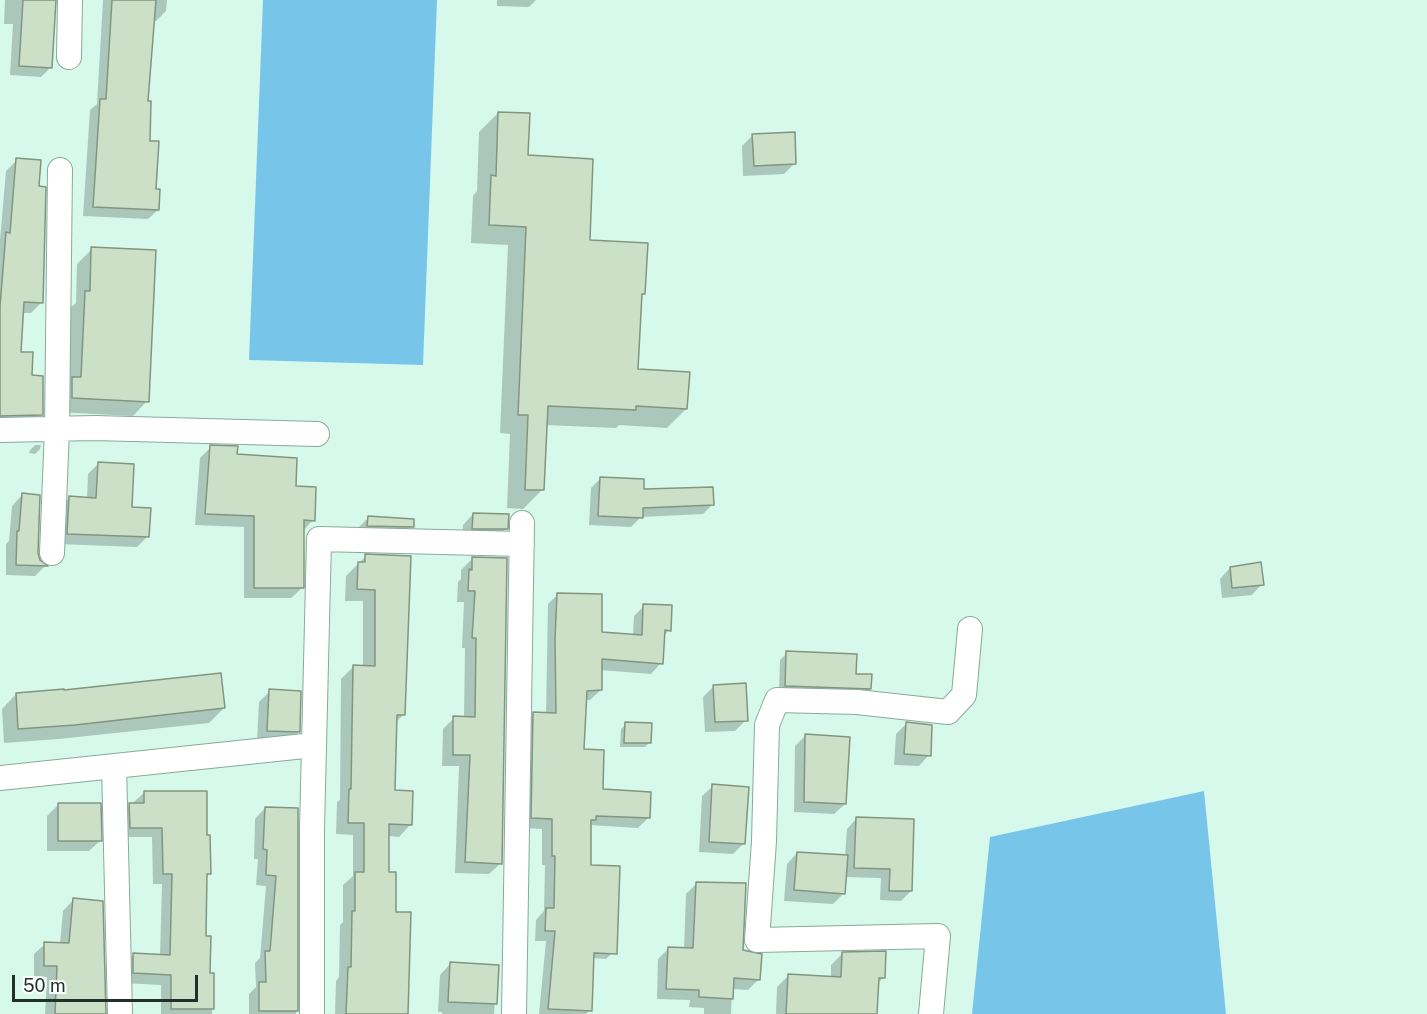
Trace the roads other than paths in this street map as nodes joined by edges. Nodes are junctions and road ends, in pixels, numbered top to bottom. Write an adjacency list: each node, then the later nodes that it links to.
1 (70, 0): 2 (street)
2 (69, 57)
3 (60, 170): 5 (street)
4 (0, 429): 5 (street)
5 (57, 429): 6 (street); 7 (street)
6 (317, 434)
7 (52, 553)
8 (970, 629): 15 (street)
9 (315, 745): 10 (street); 13 (street); 14 (street)
10 (114, 766): 11 (street); 12 (street)
11 (0, 778)
12 (120, 1014)
13 (312, 1014)
14 (514, 1014)
15 (930, 1014)

